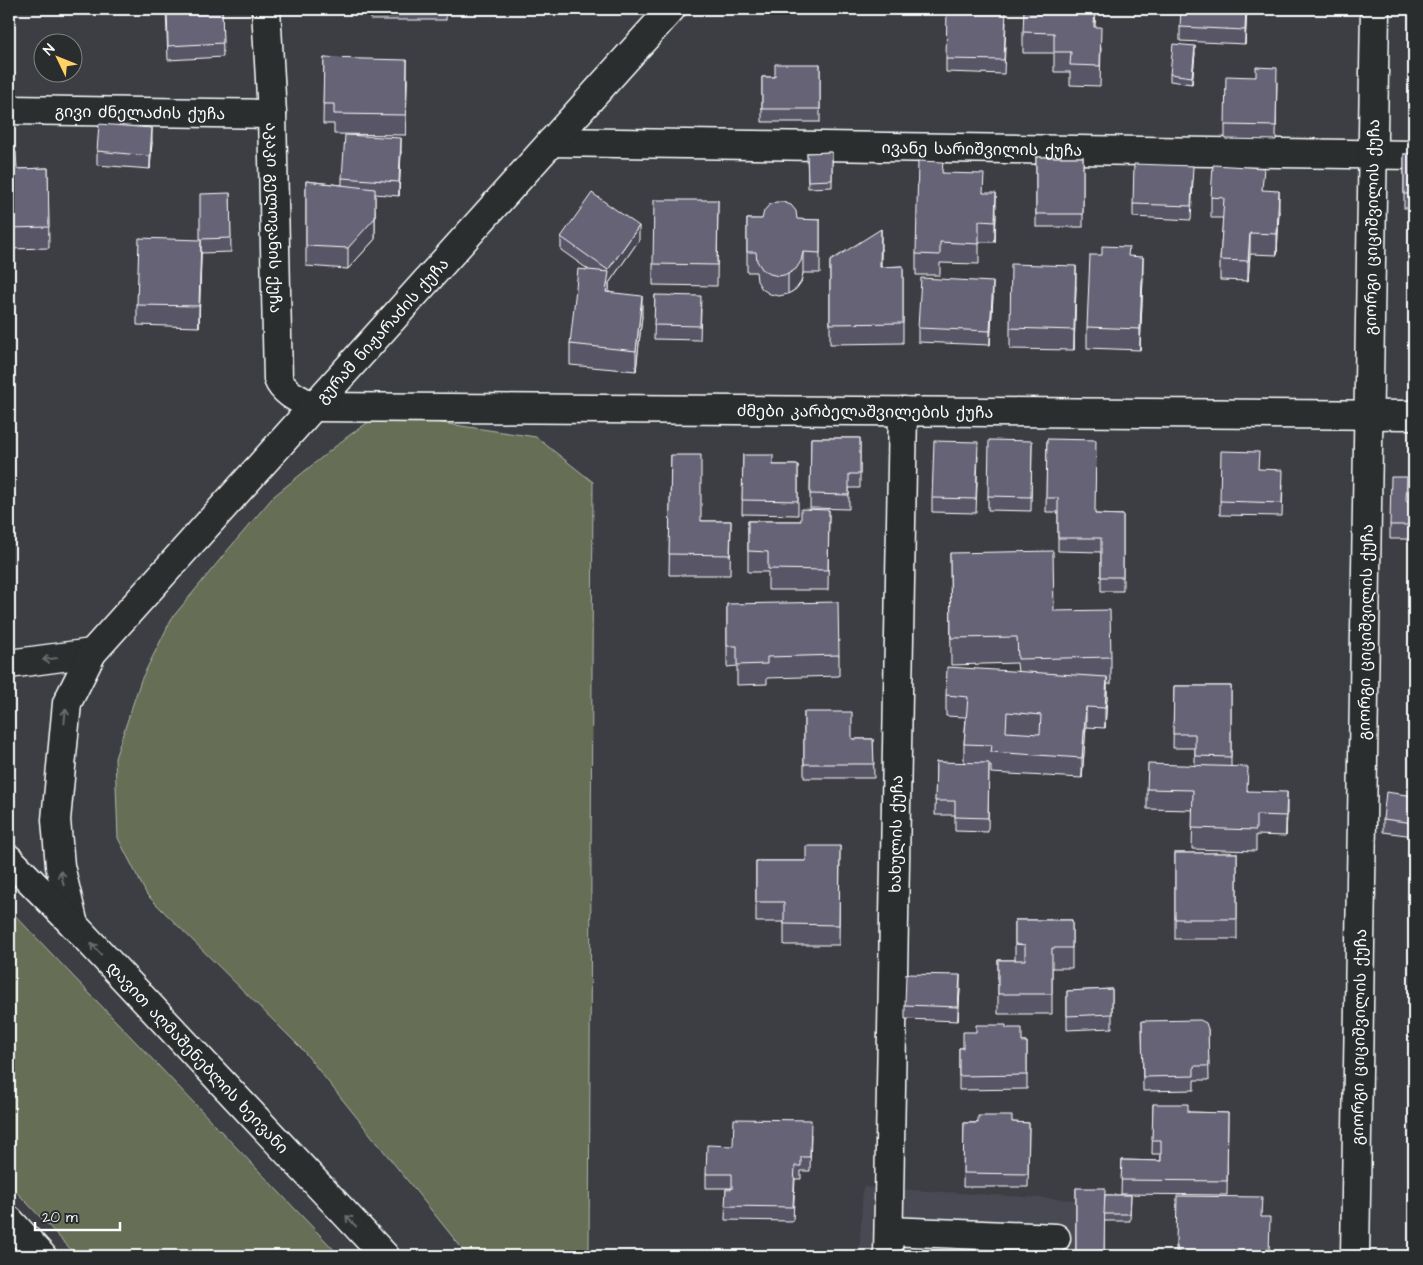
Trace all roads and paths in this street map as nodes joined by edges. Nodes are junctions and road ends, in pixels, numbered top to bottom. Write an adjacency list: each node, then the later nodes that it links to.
1 (266, 9): 5 (main road, აკაკი გელოვანის ქუჩა)
2 (671, 9): 6 (main road, გურამ ნიჟარაძის ქუჩა)
3 (1375, 9): 7 (main road, გიორგი ციციშვილის ქუჩა)
4 (9, 110): 5 (main road, გივი ძნელაძის ქუჩა)
5 (272, 114): 9 (main road, აკაკი გელოვანის ქუჩა)
6 (551, 142): 7 (main road, ივანე სარიშვილის ქუჩა); 9 (main road, გურამ ნიჟარაძის ქუჩა)
7 (1373, 154): 8 (main road, ივანე სარიშვილის ქუჩა); 11 (main road, გიორგი ციციშვილის ქუჩა)
8 (1414, 155)
9 (314, 407): 10 (main road, ძმები კარბელაშვილების ქუჩა); 13 (main road, გურამ ნიჟარაძის ქუჩა)
10 (903, 411): 11 (main road, ძმები კარბელაშვილების ქუჩა); 20 (main road, ხახულის ქუჩა)
11 (1368, 414): 12 (main road, ძმები კარბელაშვილების ქუჩა); 23 (main road, გიორგი ციციშვილის ქუჩა)
12 (1414, 415)
13 (92, 653): 14 (main road, one-way to 14); 17 (main road, გურამ ნიჟარაძის ქუჩა, one-way to 13)
14 (9, 664)
15 (9, 859): 17 (main road, დავით აღმაშენებლის ხეივანი)
16 (9, 883): 17 (main road)
17 (74, 925): 22 (main road, დავით აღმაშენებლის ხეივანი, one-way to 17)
18 (9, 1220): 21 (main road)
19 (1056, 1238): 20 (main road)
20 (888, 1243)
21 (42, 1256)
22 (385, 1256)
23 (1355, 1256)

